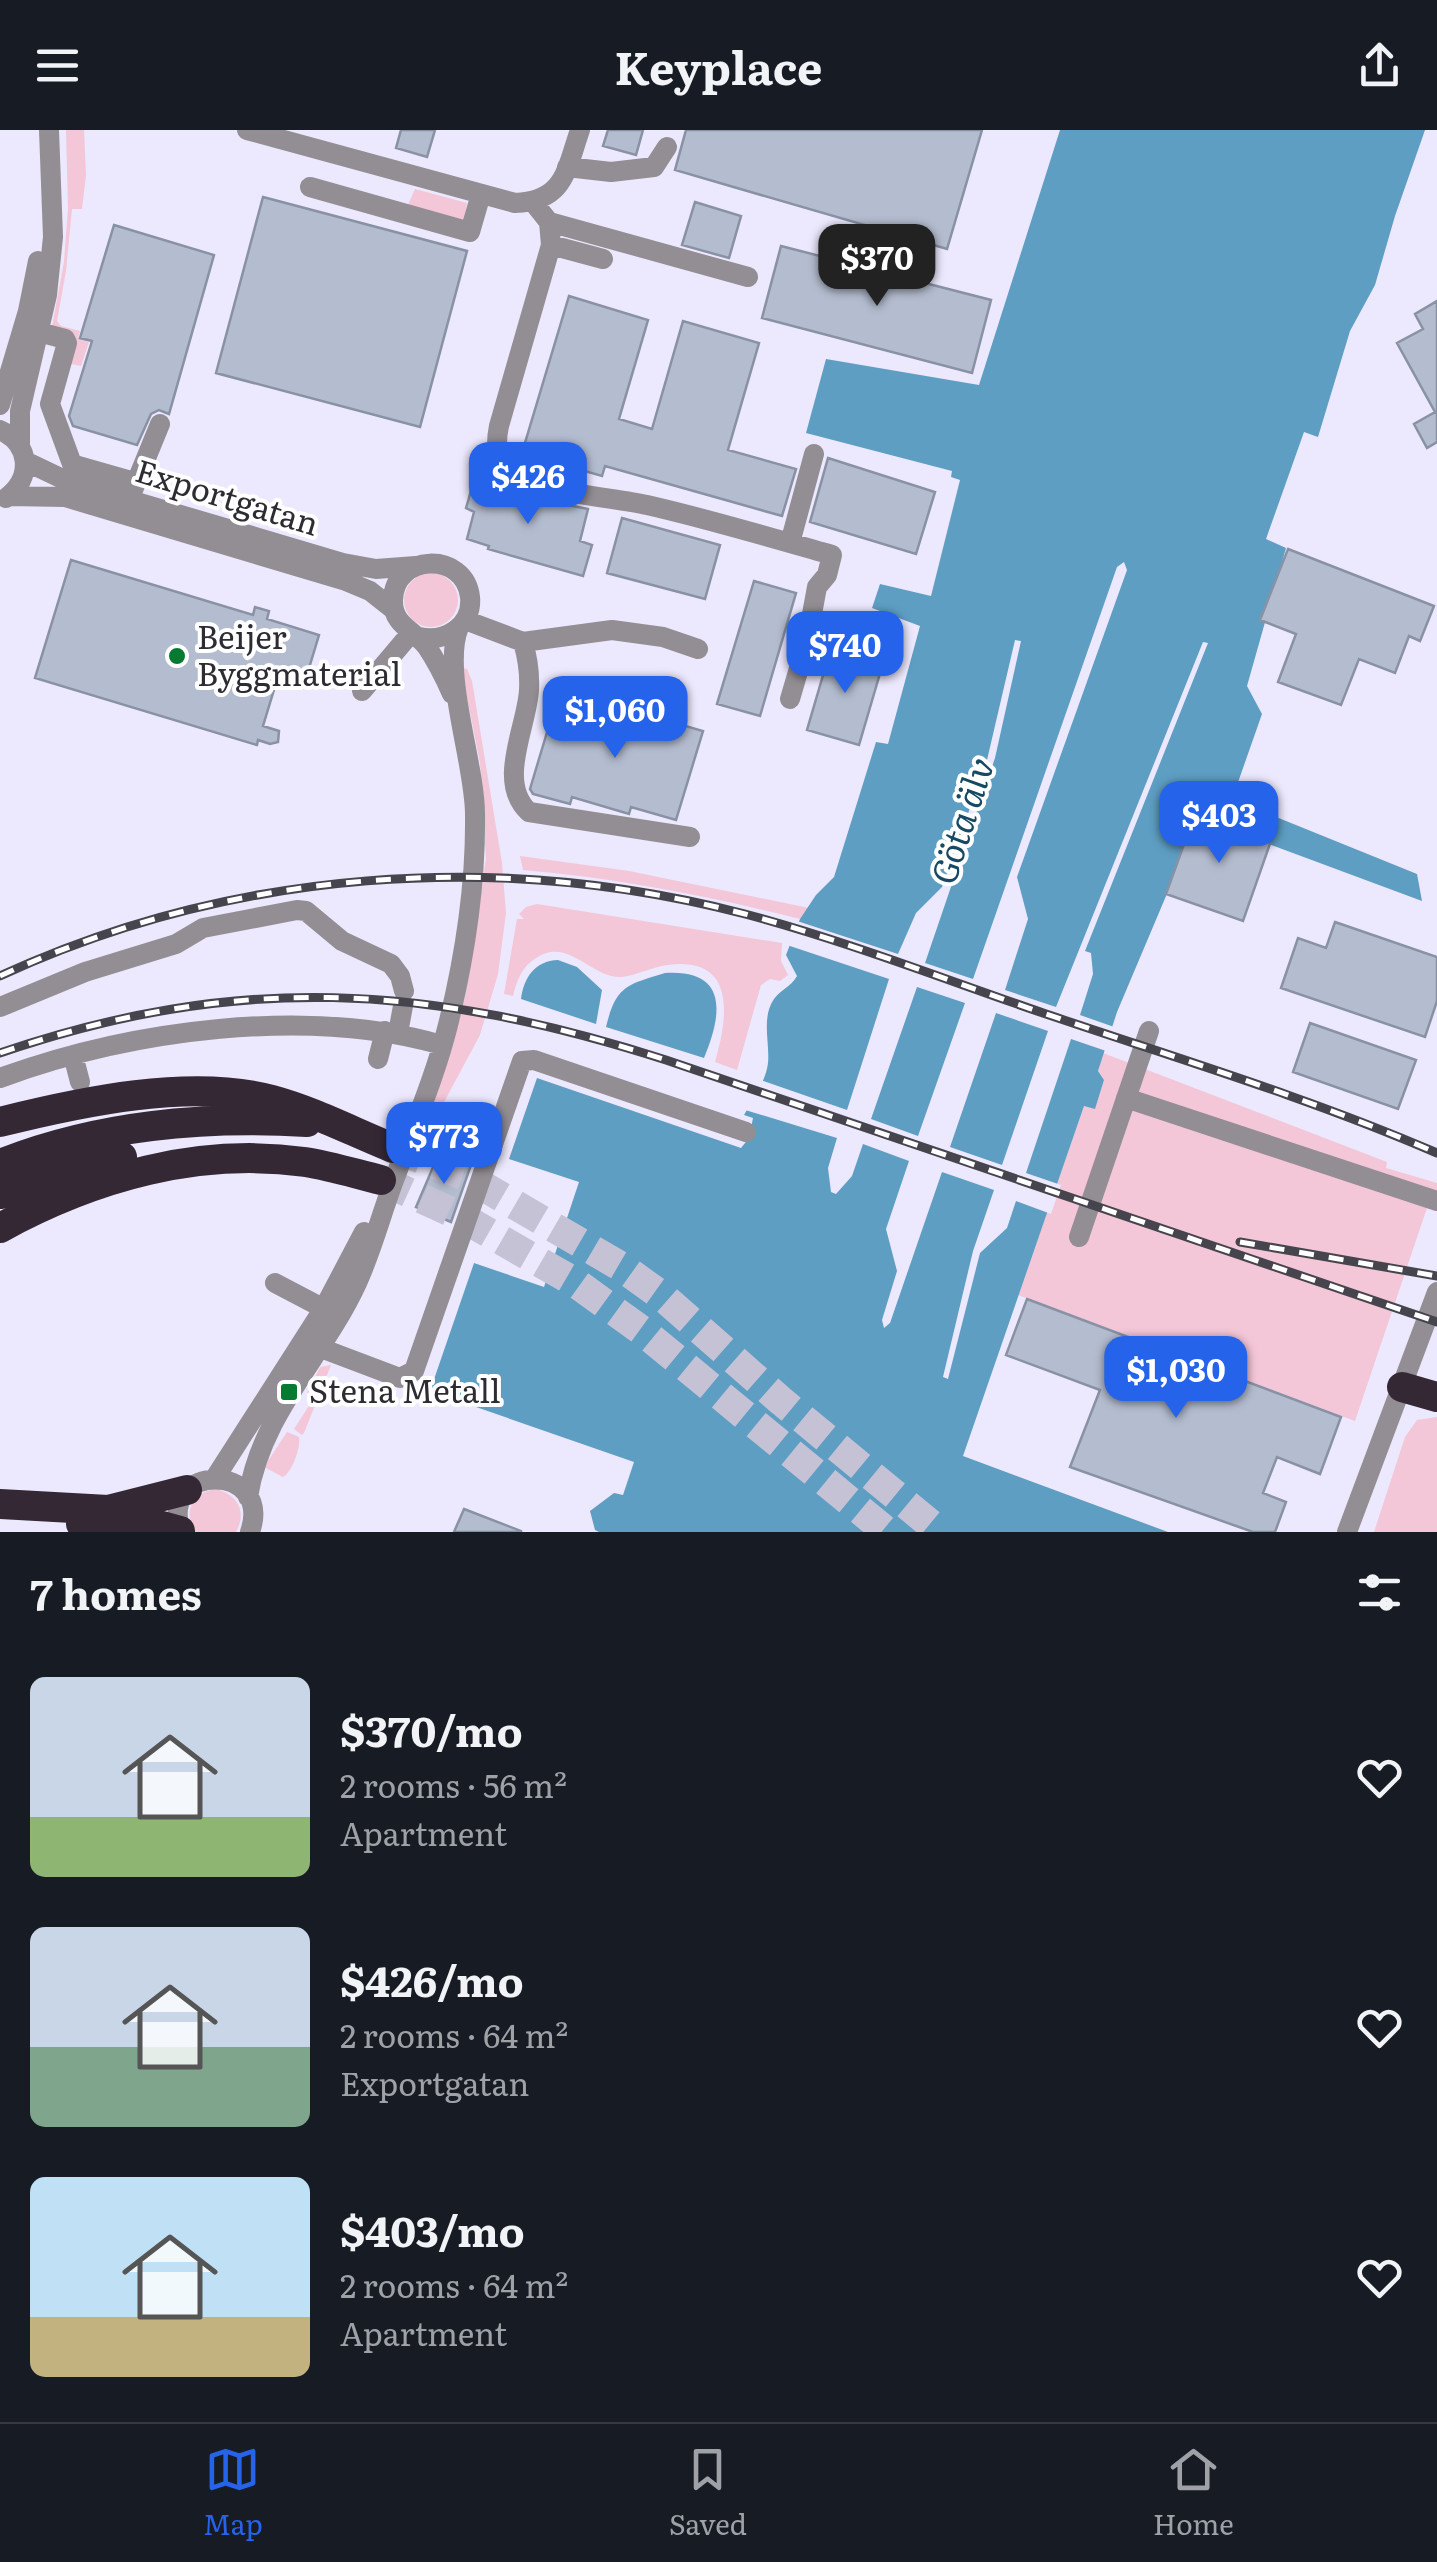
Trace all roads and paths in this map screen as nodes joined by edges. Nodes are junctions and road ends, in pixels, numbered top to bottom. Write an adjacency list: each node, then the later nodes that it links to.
1 (49, 130): 5 (street, Exportgatan)
2 (247, 130): 8 (street)
3 (580, 130): 6 (street)
4 (667, 146): 6 (street)
5 (49, 160): 14 (street, Exportgatan); 15 (street, Exportgatan)
6 (568, 167): 9 (street)
7 (310, 187): 8 (street)
8 (481, 194): 9 (street)
9 (534, 202): 10 (street)
10 (549, 222): 11 (street); 13 (street)
11 (551, 245): 12 (street); 22 (street)
12 (603, 259)
13 (748, 278)
14 (38, 332): 18 (street, Exportgatan); 20 (street)
15 (0, 406)
16 (160, 424): 20 (street)
17 (0, 430): 18 (street, Exportgatan)
18 (23, 453): 20 (street, Exportgatan); 21 (street, Exportgatan)
19 (814, 454): 22 (street)
20 (133, 491): 23 (street, Exportgatan)
21 (5, 498): 24 (street, Exportgatan)
22 (790, 544): 30 (street)
23 (416, 566): 24 (street); 25 (street, Exportgatan)
24 (394, 610): 26 (street, Exportgatan)
25 (462, 624): 26 (street); 27 (street); 31 (street, Exportgatan)
26 (415, 635): 29 (street); 31 (street, Exportgatan)
27 (530, 640): 28 (street); 32 (street)
28 (698, 649)
29 (362, 691)
30 (790, 699)
31 (462, 715): 36 (street, Exportgatan)
32 (690, 837)
33 (0, 1007): 34 (street)
34 (391, 1032): 36 (street); 37 (street); 38 (street)
35 (1149, 1032): 41 (street)
36 (442, 1045): 47 (street, Exportgatan)
37 (73, 1056): 39 (street); 40 (street)
38 (378, 1059)
39 (0, 1078)
40 (80, 1082)
41 (1126, 1098): 49 (street); 51 (street)
42 (336, 1124): 43 (highway); 45 (highway); 47 (highway)
43 (0, 1125)
44 (746, 1132): 55 (street)
45 (0, 1164)
46 (332, 1168): 47 (highway); 48 (highway); 50 (highway)
47 (389, 1169): 54 (street, Exportgatan)
48 (0, 1194)
49 (1437, 1201)
50 (0, 1229)
51 (1079, 1238)
52 (275, 1284): 54 (street)
53 (1437, 1292): 56 (street)
54 (330, 1312): 55 (street); 58 (street)
55 (318, 1348): 61 (street)
56 (1402, 1387): 57 (highway); 65 (street)
57 (1437, 1398)
58 (201, 1484): 59 (highway); 61 (street); 64 (street)
59 (0, 1504)
60 (0, 1518): 62 (highway)
61 (254, 1520)
62 (106, 1525): 63 (highway); 64 (highway)
63 (137, 1532)
64 (180, 1532)
65 (1347, 1532)

